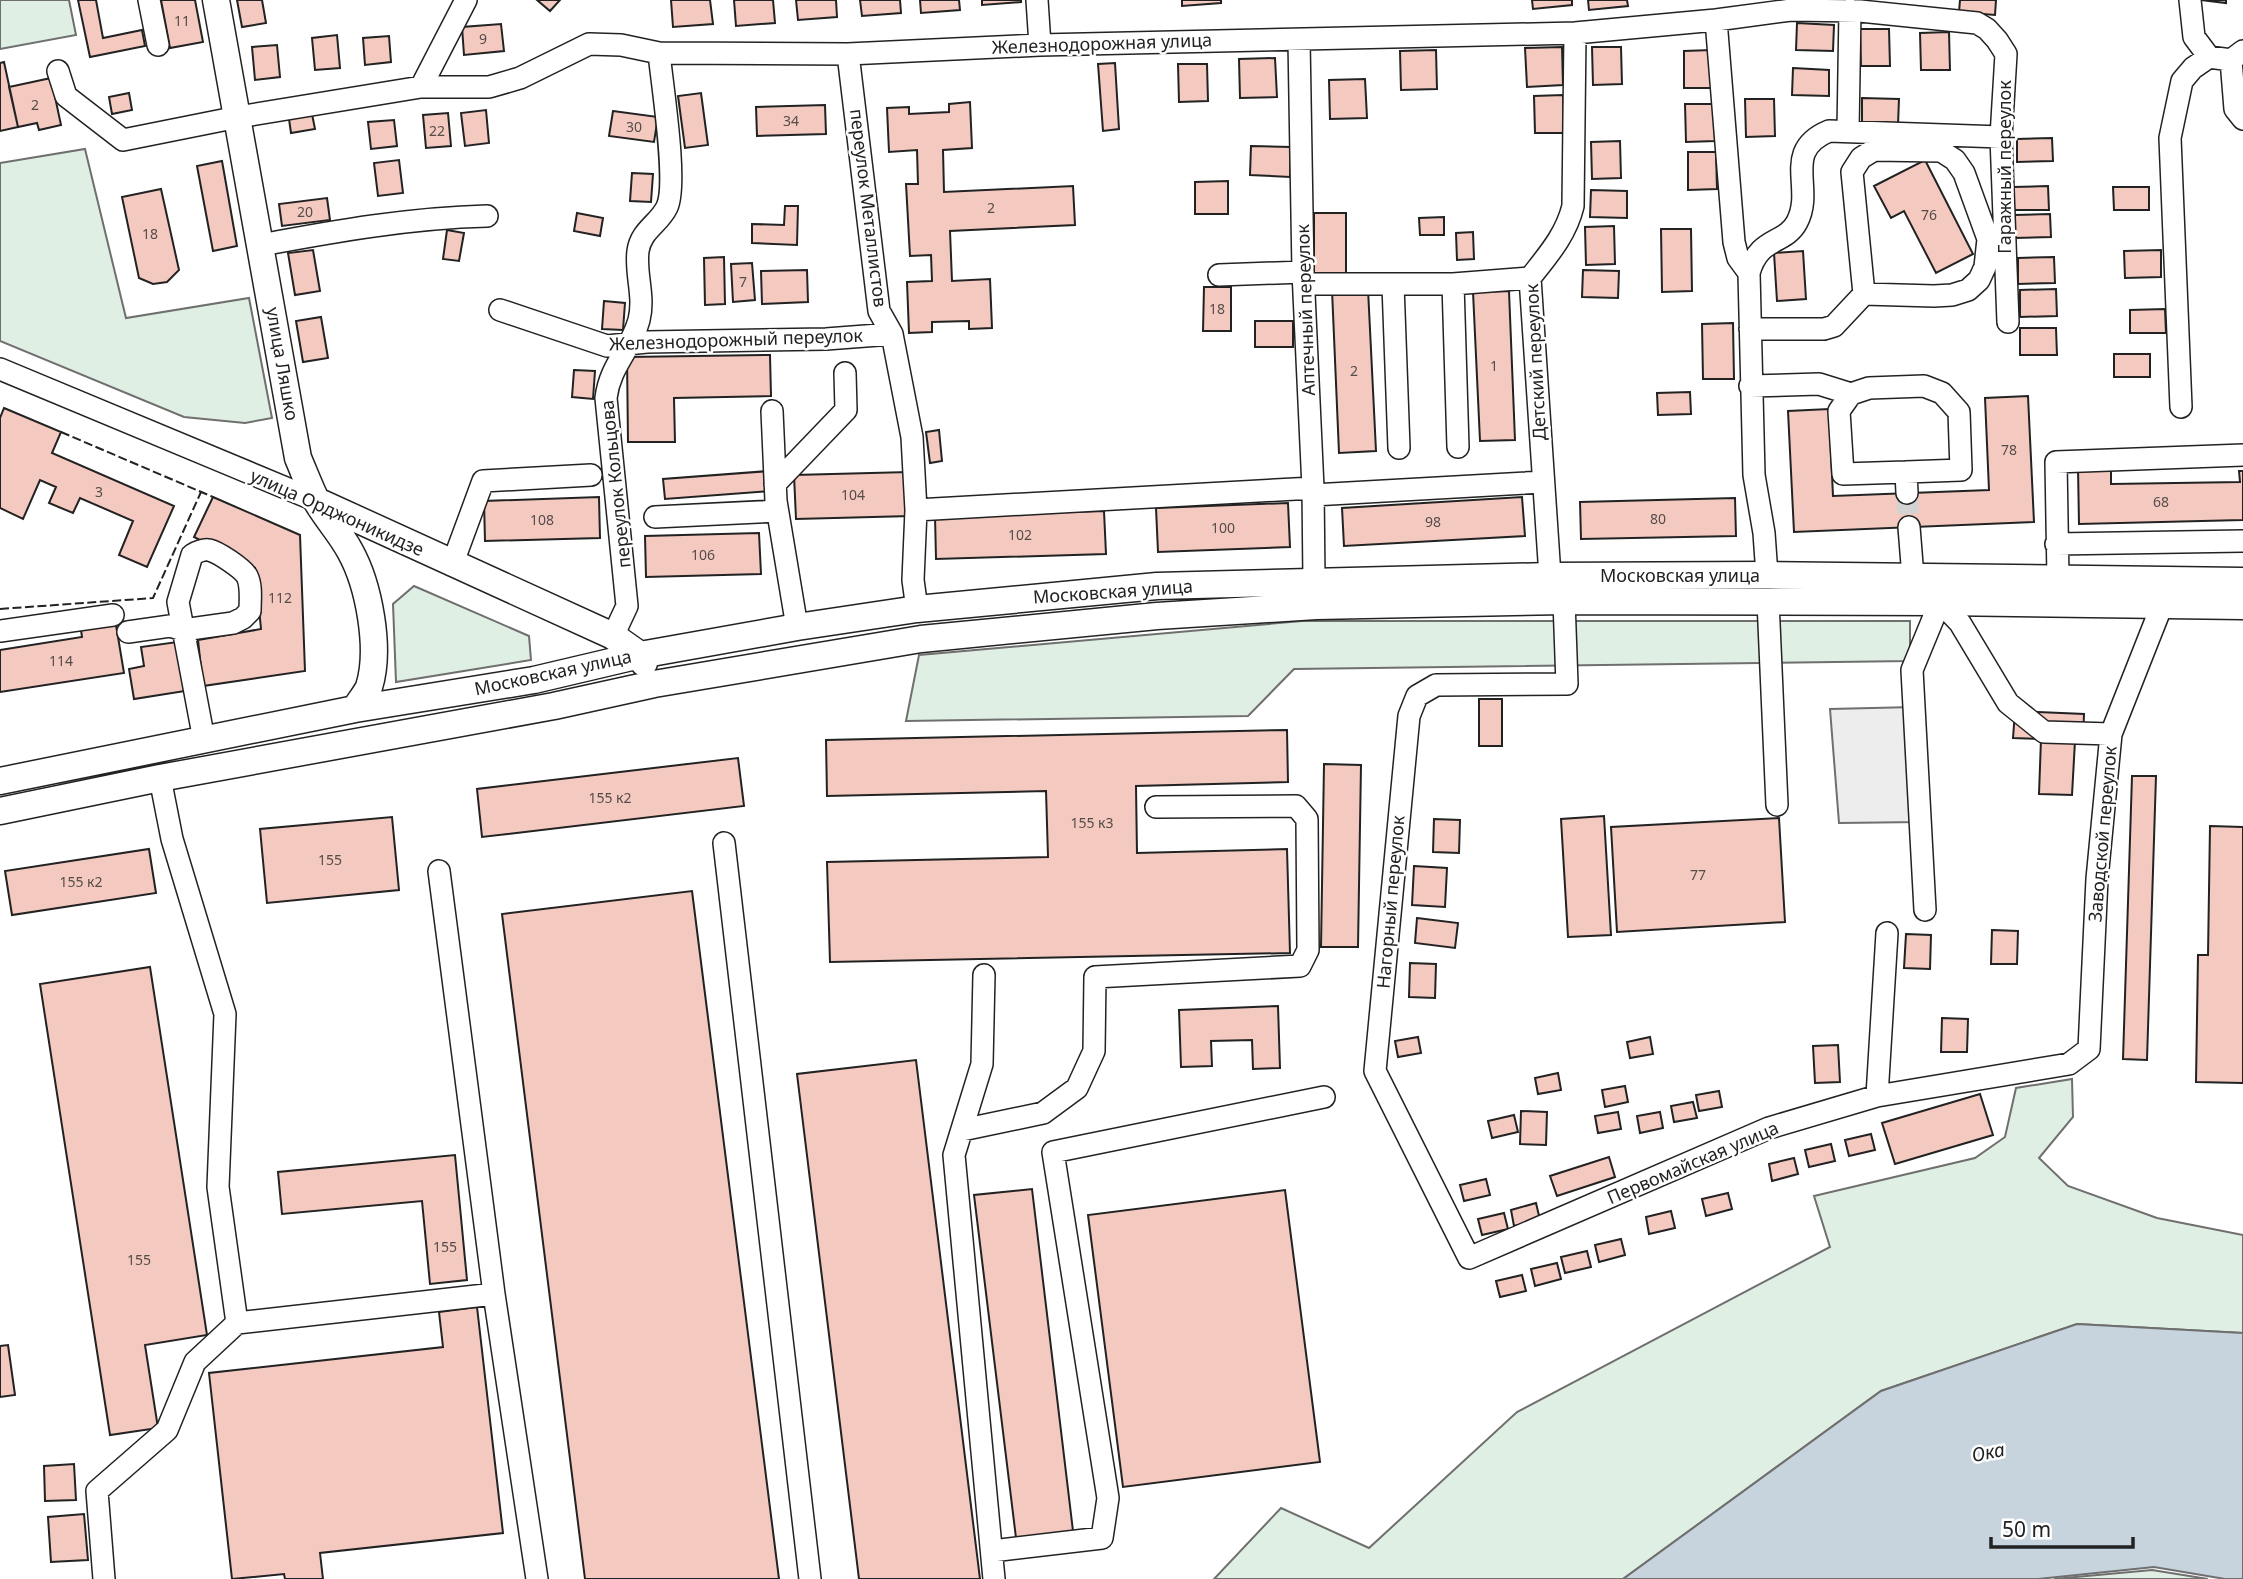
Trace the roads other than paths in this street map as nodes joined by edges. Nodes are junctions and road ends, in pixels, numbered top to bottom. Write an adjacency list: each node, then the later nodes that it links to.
1 (149, 0): 11 (street)
2 (216, 0): 19 (main road, улица Ляшко)
3 (466, 0): 18 (street)
4 (1037, 0): 12 (street)
5 (2190, 0): 16 (street)
6 (1850, 10): 7 (street, Железнодорожная улица); 8 (street, Железнодорожная улица); 21 (street)
7 (1716, 20): 9 (street, Железнодорожная улица); 25 (street)
8 (1976, 23): 22 (street, Гаражный переулок)
9 (1575, 33): 10 (street, Железнодорожная улица); 28 (street, Детский переулок)
10 (1299, 40): 12 (street, Железнодорожная улица); 27 (street, Аптечный переулок)
11 (158, 45)
12 (1040, 45): 14 (street, Железнодорожная улица)
13 (659, 53): 14 (street, Железнодорожная улица); 18 (street, Железнодорожная улица); 36 (street, переулок Кольцова)
14 (848, 54): 35 (street, переулок Металлистов)
15 (2237, 56): 16 (street); 20 (street)
16 (2209, 57): 41 (street)
17 (58, 71): 19 (street, Железнодорожная улица)
18 (421, 87): 19 (street, Железнодорожная улица)
19 (238, 117): 24 (main road, улица Ляшко)
20 (2243, 120)
21 (1849, 131): 22 (street); 25 (street)
22 (2001, 137): 33 (street, Гаражный переулок)
23 (487, 216): 24 (street)
24 (261, 245): 50 (main road, улица Ляшко)
25 (1749, 273): 34 (street)
26 (1219, 275): 27 (street)
27 (1304, 278): 30 (street); 49 (street, Аптечный переулок)
28 (1530, 278): 29 (street); 47 (street, Детский переулок)
29 (1453, 284): 30 (street); 43 (street)
30 (1393, 285): 44 (street)
31 (1864, 294): 31 (street); 34 (street)
32 (500, 310): 36 (street, Железнодорожный переулок)
33 (2008, 323)
34 (1750, 329): 39 (street)
35 (892, 334): 36 (street, Железнодорожный переулок); 52 (street, переулок Металлистов)
36 (629, 344): 73 (street, переулок Кольцова)
37 (0, 369): 50 (street, улица Орджоникидзе)
38 (845, 373): 48 (street)
39 (1751, 386): 40 (street); 63 (street)
40 (1851, 394): 40 (street)
41 (2181, 407)
42 (772, 411): 48 (street)
43 (1458, 447)
44 (1399, 448)
45 (2243, 455): 56 (street)
46 (591, 475): 57 (street)
47 (1543, 482): 49 (street); 58 (street, Детский переулок)
48 (775, 484): 51 (street)
49 (1313, 492): 52 (street); 61 (street, Аптечный переулок)
50 (317, 502): 57 (main road, улица Орджоникидзе); 76 (main road, улица Ляшко)
51 (777, 510): 53 (street); 70 (street)
52 (916, 510): 68 (street, переулок Металлистов)
53 (655, 517)
54 (1909, 527): 59 (street)
55 (2243, 541): 56 (street)
56 (2056, 544): 60 (street)
57 (452, 565): 73 (main road, улица Орджоникидзе)
58 (1549, 576): 61 (main road, Московская улица); 63 (main road, Московская улица)
59 (1913, 577): 60 (main road, Московская улица); 63 (main road, Московская улица)
60 (2058, 579): 62 (main road, Московская улица)
61 (1314, 581): 68 (main road, Московская улица)
62 (2243, 581)
63 (1768, 588): 64 (main road, Московская улица); 65 (main road, Московская улица); 81 (street)
64 (1564, 601): 75 (main road, Московская улица); 92 (street, Нагорный переулок)
65 (1940, 602): 66 (main road, Московская улица); 77 (street); 86 (street)
66 (2162, 605): 67 (main road, Московская улица); 77 (street, Заводской переулок)
67 (2243, 606)
68 (917, 609): 70 (main road, Московская улица)
69 (113, 615): 71 (street)
70 (797, 627): 74 (main road, Московская улица)
71 (0, 631)
72 (128, 632): 78 (street)
73 (613, 636): 74 (main road, улица Орджоникидзе)
74 (640, 655): 75 (main road, улица Орджоникидзе); 76 (main road, Московская улица)
75 (654, 684): 79 (main road, Московская улица)
76 (355, 709): 78 (main road, Московская улица)
77 (2111, 734): 89 (street, Заводской переулок)
78 (204, 740): 80 (main road, Московская улица)
79 (160, 778): 83 (main road, Московская улица); 95 (street)
80 (0, 781)
81 (1777, 804)
82 (1156, 807): 93 (street)
83 (0, 811)
84 (724, 844): 99 (street)
85 (439, 871): 94 (street)
86 (1925, 910)
87 (1887, 933): 90 (street)
88 (984, 975): 93 (street)
89 (2069, 1063): 90 (street, Первомайская улица)
90 (1877, 1096): 92 (street, Первомайская улица)
91 (1324, 1097): 96 (street)
92 (1401, 1126)
93 (962, 1130): 96 (street)
94 (494, 1294): 95 (street); 98 (street)
95 (237, 1323): 97 (street)
96 (992, 1551): 100 (street)
97 (104, 1579)
98 (537, 1579)
99 (810, 1579)
100 (995, 1579)

